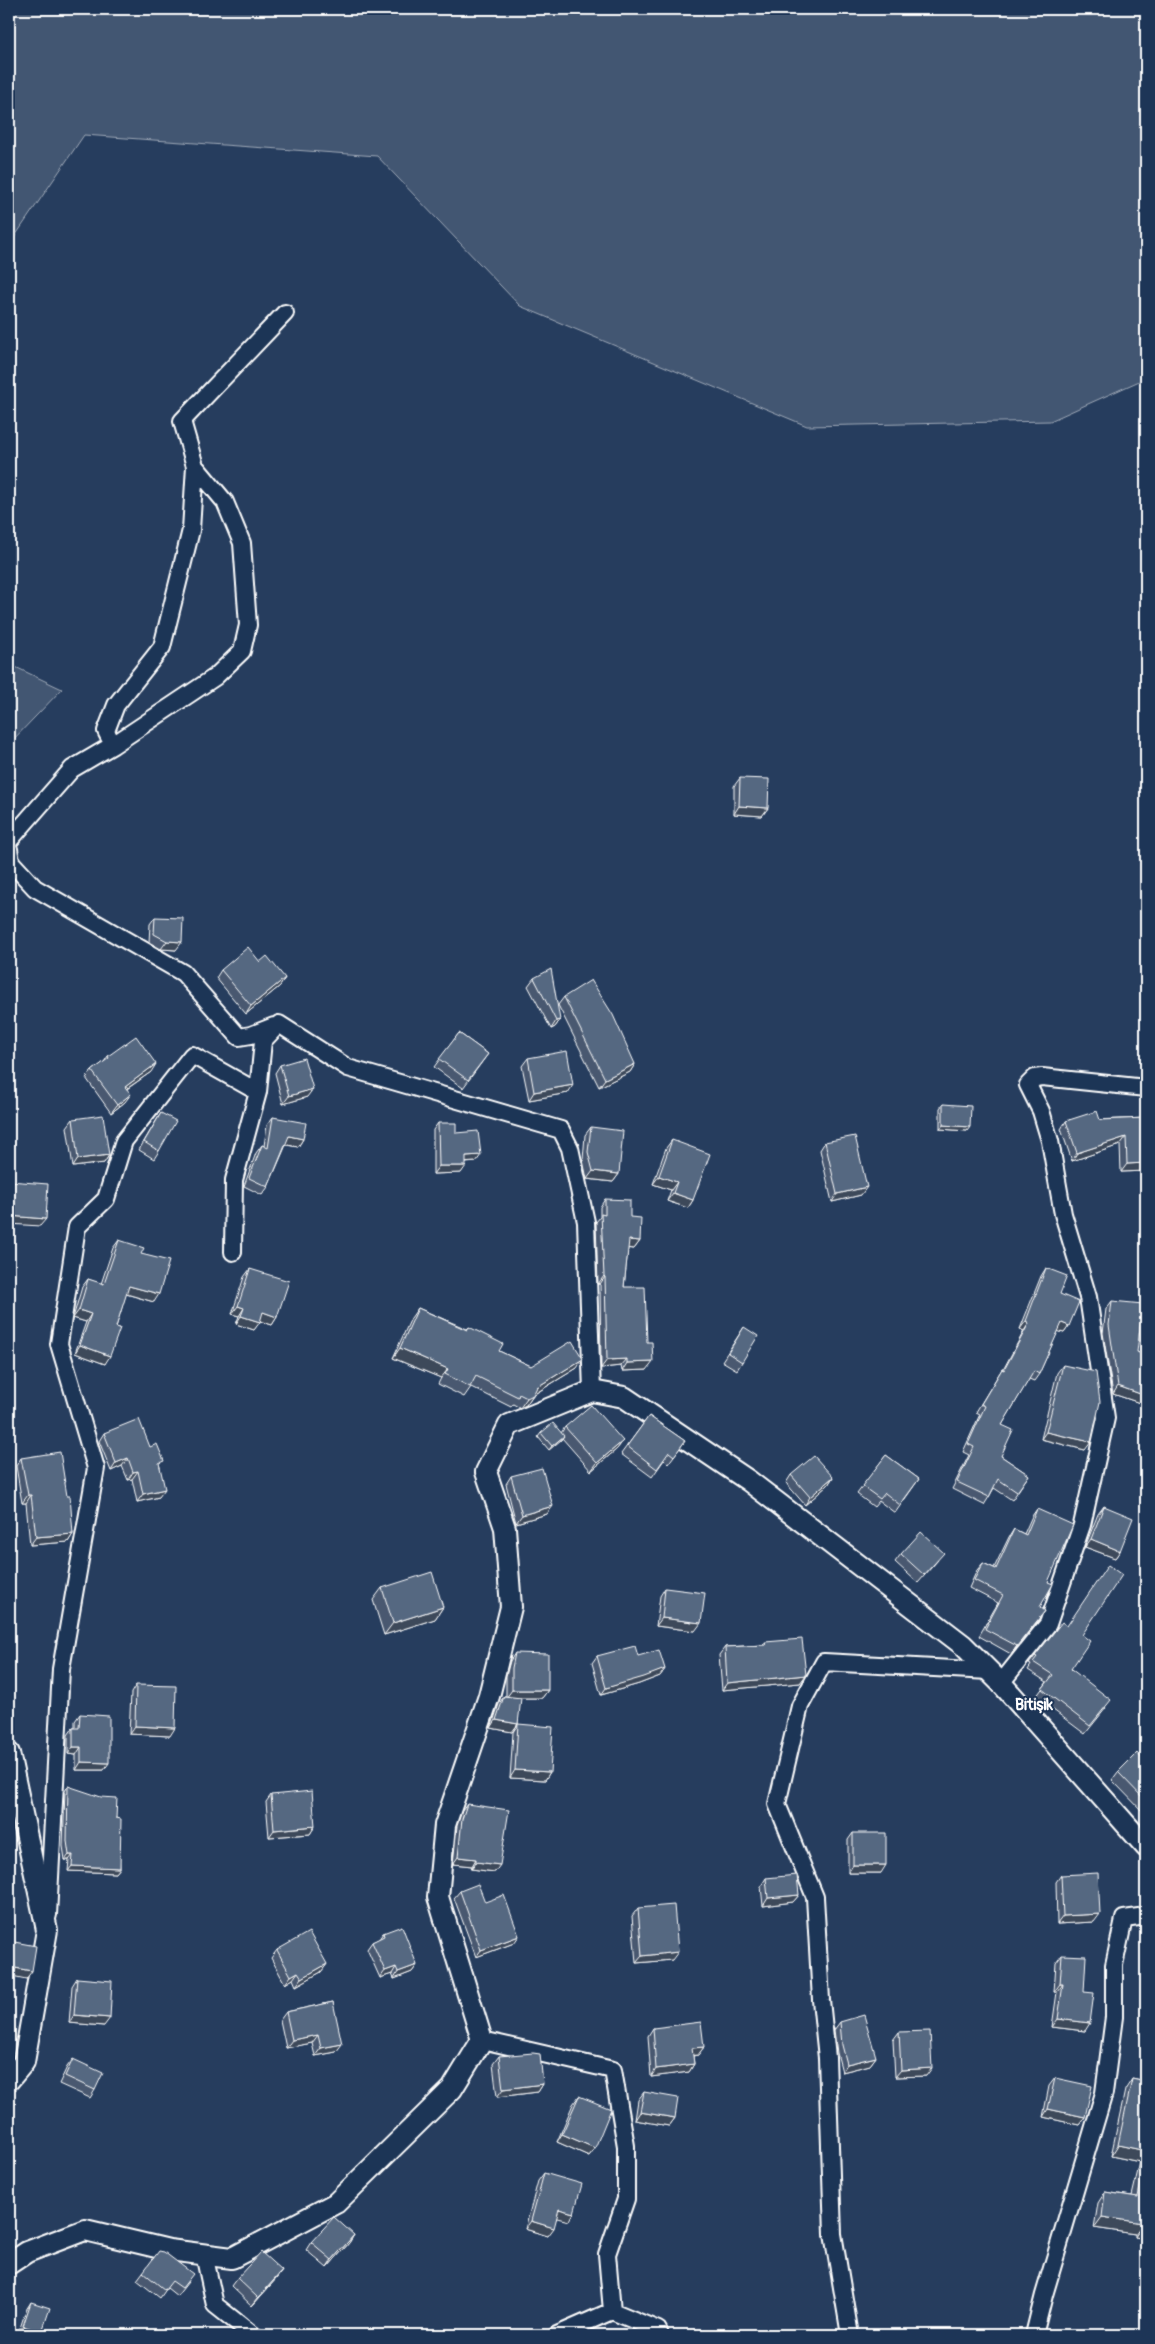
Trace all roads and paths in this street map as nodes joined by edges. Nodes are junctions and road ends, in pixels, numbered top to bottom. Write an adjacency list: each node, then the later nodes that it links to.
1 (285, 313): 2 (street)
2 (195, 466): 3 (street); 3 (street)
3 (113, 745): 4 (street)
4 (9, 841)
5 (9, 849): 6 (street)
6 (279, 1024): 8 (street); 10 (street)
7 (1146, 1088): 11 (street)
8 (258, 1092): 9 (street); 15 (street)
9 (233, 1252)
10 (592, 1391): 11 (street); 16 (street)
11 (995, 1677): 13 (street); 24 (street)
12 (9, 1753): 15 (street)
13 (1146, 1847)
14 (1146, 1916): 25 (street)
15 (48, 1930): 17 (street)
16 (482, 2040): 18 (street); 20 (street)
17 (9, 2080)
18 (204, 2254): 19 (street); 21 (street)
19 (9, 2264)
20 (612, 2311): 22 (street); 23 (street)
21 (253, 2335)
22 (557, 2335)
23 (660, 2335)
24 (850, 2335)
25 (1034, 2335)

